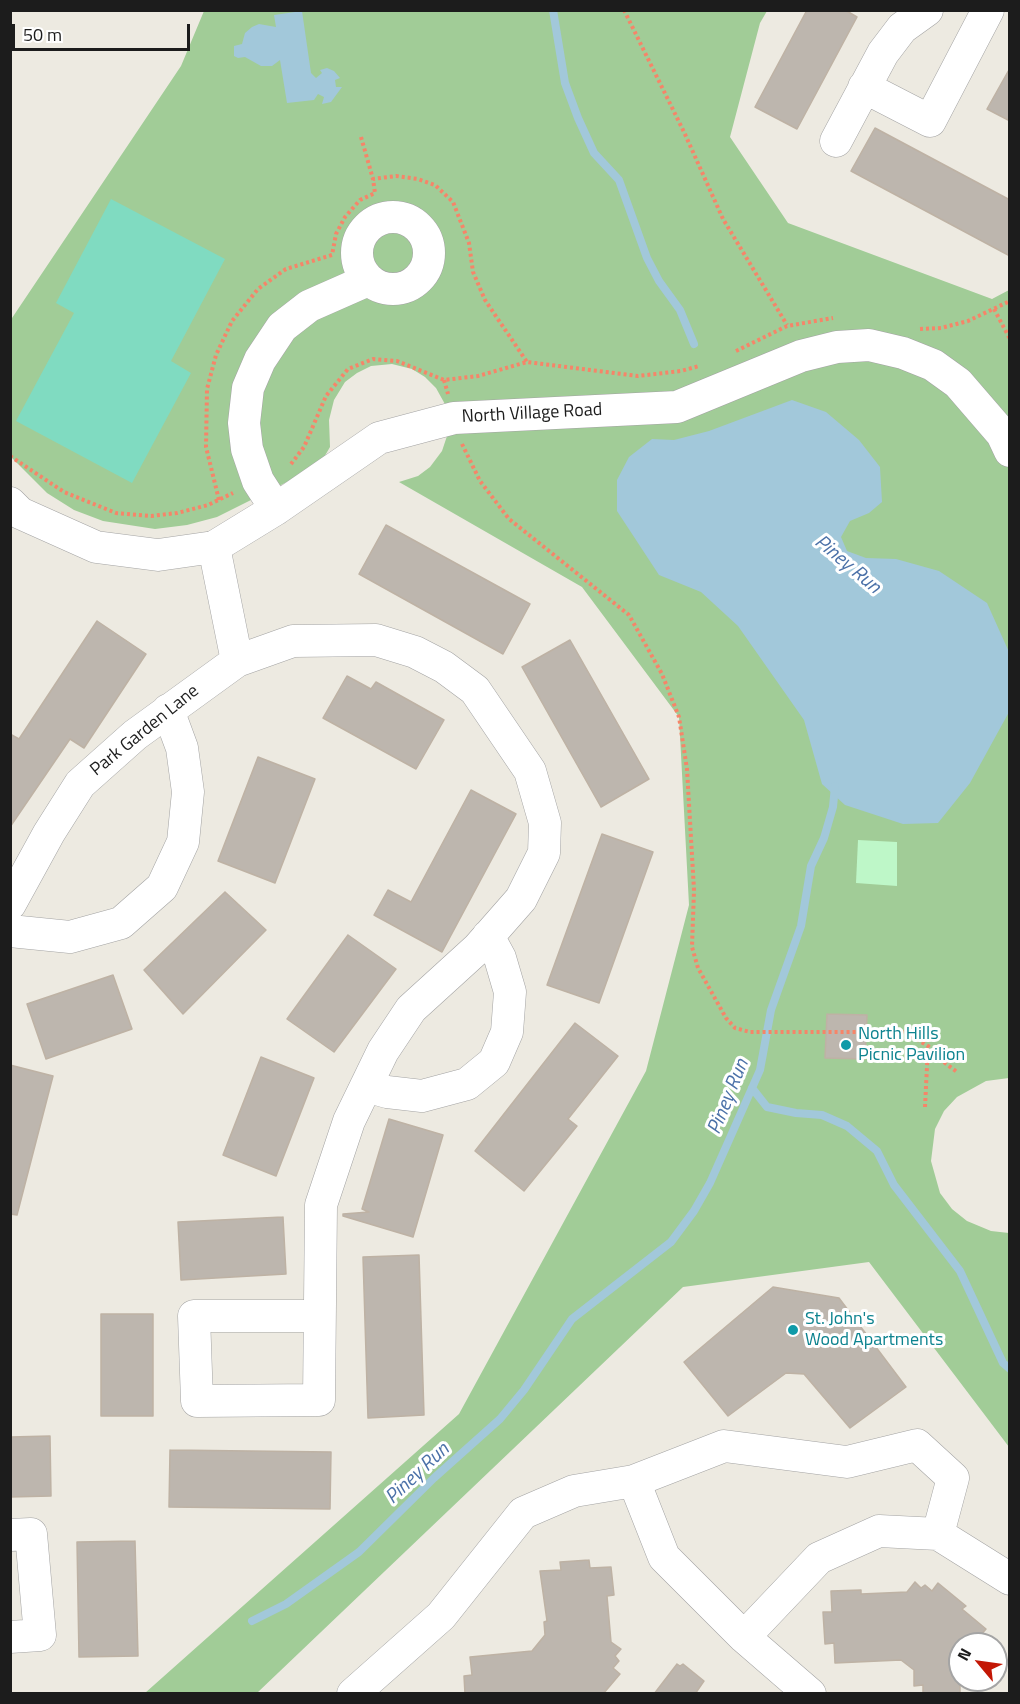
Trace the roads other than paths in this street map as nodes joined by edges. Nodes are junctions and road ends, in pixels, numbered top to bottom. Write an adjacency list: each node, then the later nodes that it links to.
1 (927, 10): 3 (street)
2 (988, 10): 3 (street)
3 (864, 87): 4 (street)
4 (836, 141)
5 (368, 280): 8 (street)
6 (1010, 452): 8 (street, North Village Road)
7 (10, 503): 9 (street, North Village Road)
8 (276, 509): 9 (street, North Village Road)
9 (214, 547): 10 (street)
10 (237, 661): 11 (street, Park Garden Lane); 14 (street, Park Garden Lane)
11 (168, 710): 12 (street, Park Garden Lane); 13 (street)
12 (10, 904)
13 (10, 931)
14 (488, 936): 15 (street, Park Garden Lane); 15 (street)
15 (366, 1086): 16 (street, Park Garden Lane)
16 (320, 1316): 16 (street, Park Garden Lane)
17 (634, 1481): 18 (street); 21 (street); 23 (street)
18 (938, 1534): 20 (street); 21 (street)
19 (10, 1535): 22 (street)
20 (1010, 1579)
21 (744, 1637): 24 (street)
22 (10, 1638)
23 (352, 1694)
24 (810, 1694)

